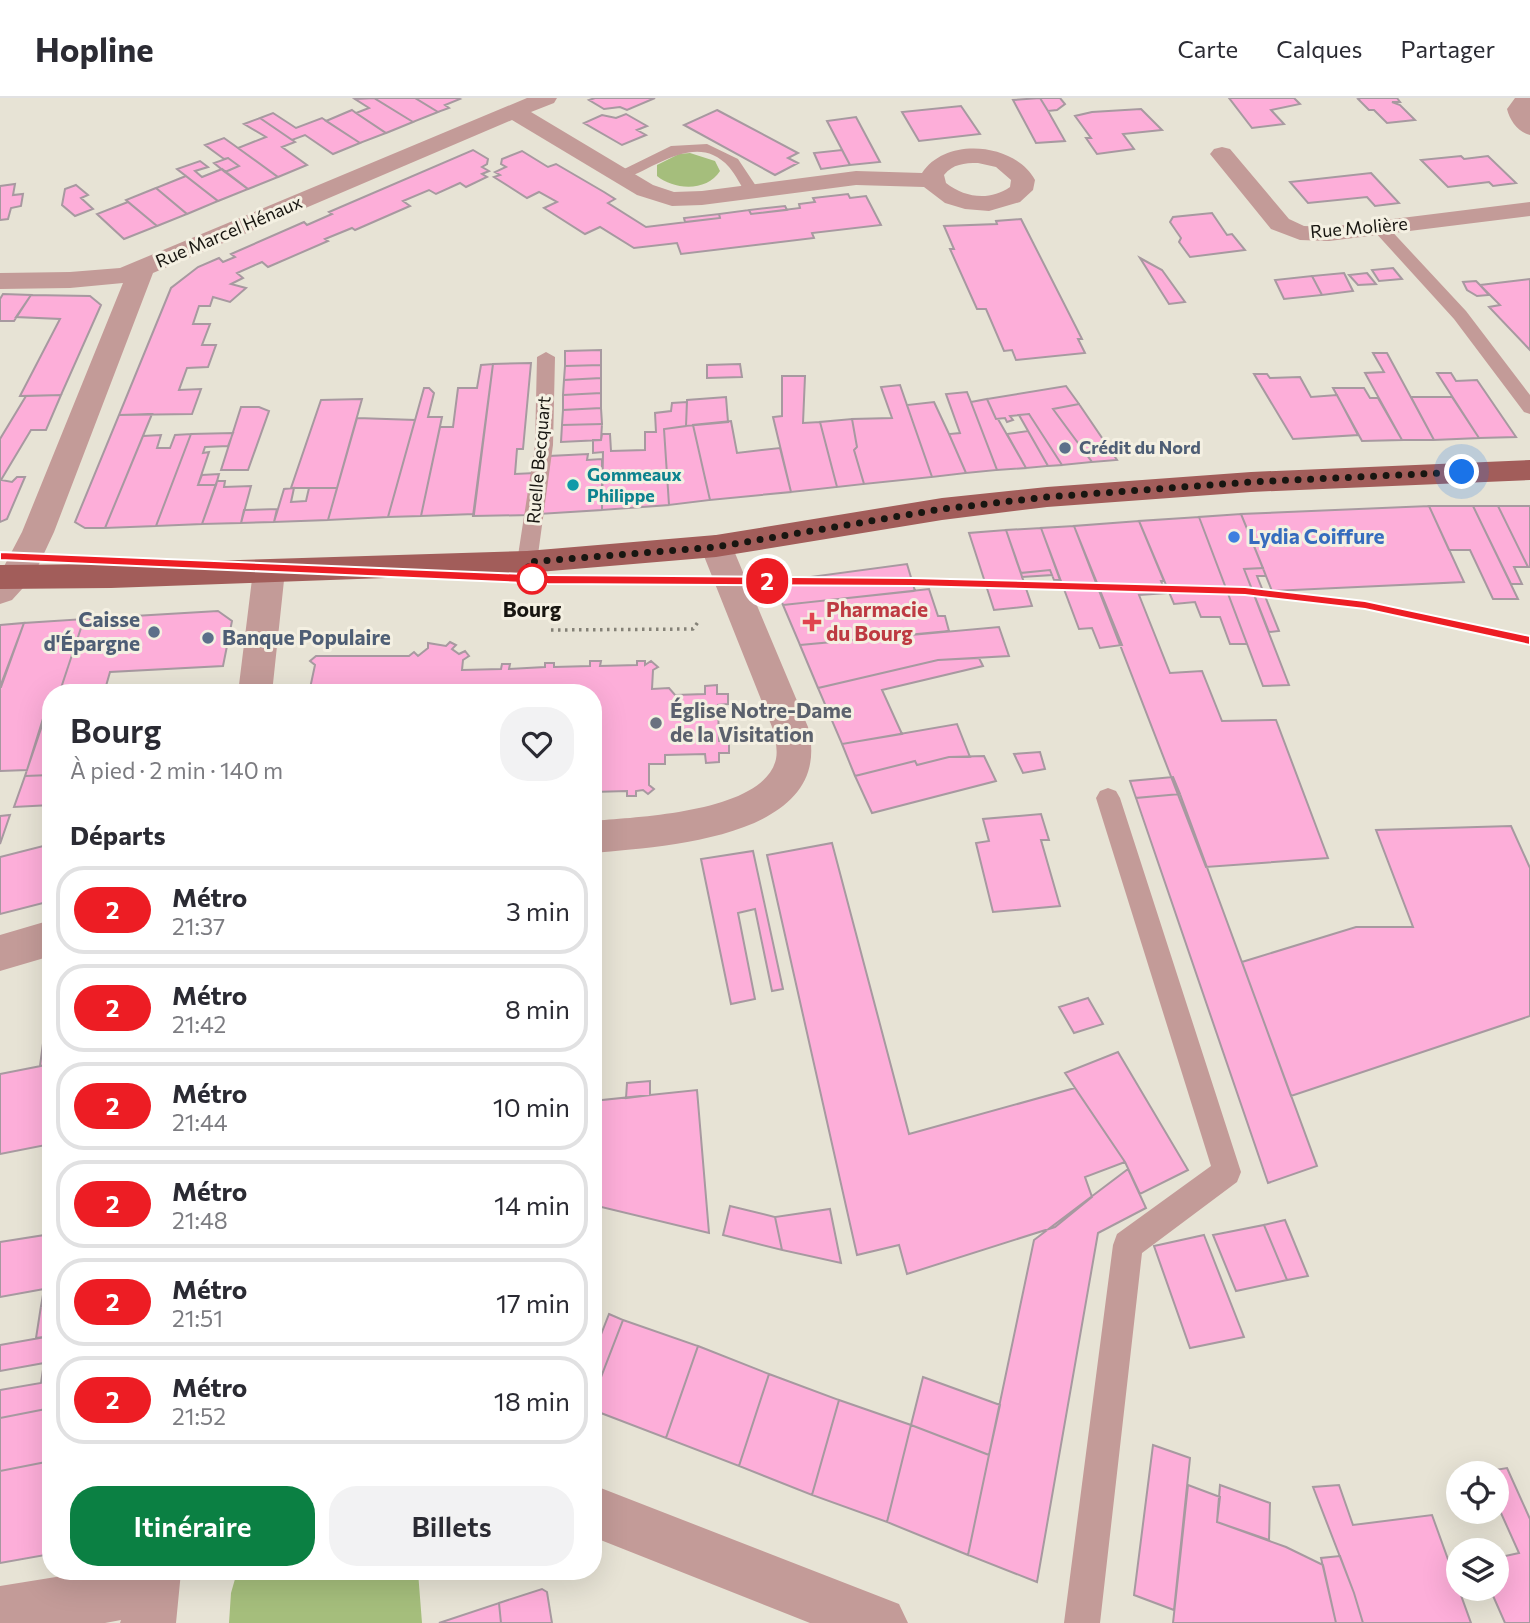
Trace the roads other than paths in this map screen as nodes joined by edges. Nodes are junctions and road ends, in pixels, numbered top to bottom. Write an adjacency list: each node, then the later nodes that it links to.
1 (545, 98): 3 (street, Rue Marcel Hénaux)
2 (1527, 98): 4 (street)
3 (513, 111): 6 (street); 11 (street, Rue Marcel Hénaux)
4 (1530, 128)
5 (1222, 154): 10 (street, Rue Molière)
6 (620, 175): 8 (street); 8 (lane)
7 (933, 180): 8 (street)
8 (752, 192)
9 (1530, 209): 10 (street, Rue Molière)
10 (1380, 228): 14 (lane)
11 (141, 270): 12 (street); 19 (street, Rue Marcel Hénaux)
12 (0, 281)
13 (546, 357): 17 (lane, Ruelle Becquart)
14 (1530, 408)
15 (1530, 470): 16 (main road)
16 (716, 547): 17 (main road); 22 (street)
17 (527, 562): 18 (main road)
18 (269, 571): 19 (main road); 20 (street)
19 (6, 582)
20 (255, 684)
21 (1108, 797): 29 (lane)
22 (602, 836)
23 (42, 941): 24 (street)
24 (0, 953)
25 (602, 1515): 28 (street)
26 (151, 1594): 27 (street)
27 (0, 1613)
28 (880, 1623)
29 (1082, 1623)

